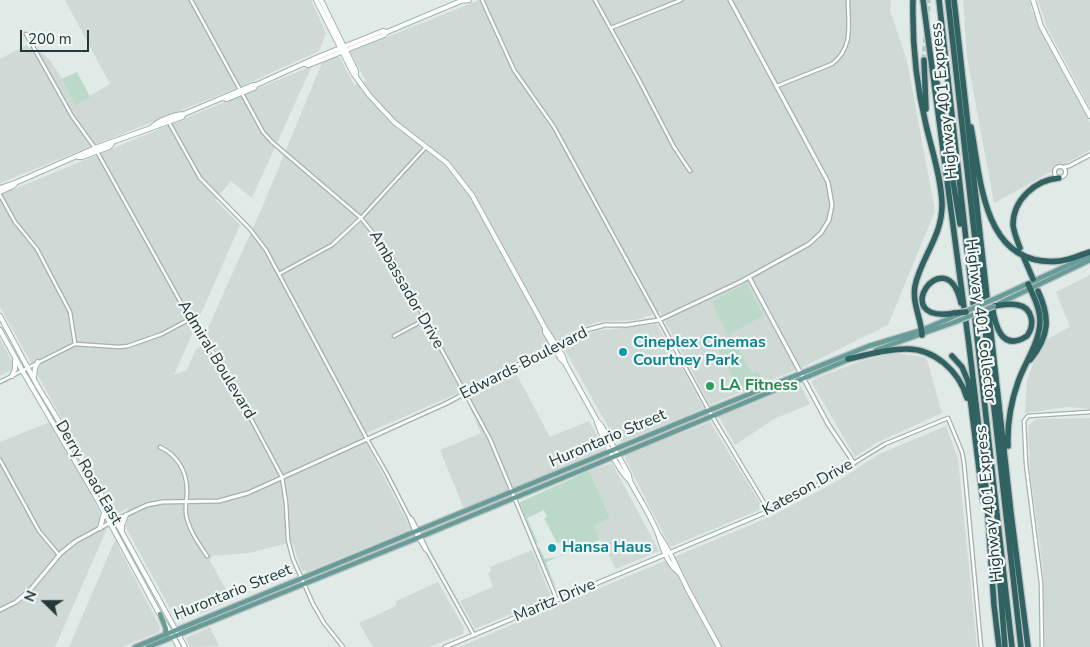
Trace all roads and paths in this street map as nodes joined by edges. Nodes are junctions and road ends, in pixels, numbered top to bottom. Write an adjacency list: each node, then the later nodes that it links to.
1 (191, 0): 24 (street, Ambassador Drive)
2 (316, 0): 19 (main road)
3 (321, 0): 19 (main road)
4 (462, 0): 5 (main road); 19 (main road)
5 (469, 0)
6 (482, 0): 57 (street)
7 (595, 0): 17 (street)
8 (681, 0): 17 (street)
9 (730, 0): 22 (street, Edwards Boulevard)
10 (848, 0): 22 (street)
11 (913, 0): 27 (highway)
12 (923, 0): 21 (highway, Highway 401 Collector)
13 (939, 0): 49 (highway, Highway 401 Express)
14 (948, 0): 132 (highway, Highway 401 Express)
15 (954, 0): 23 (highway, Highway 401 Collector)
16 (1033, 0): 25 (main road)
17 (611, 28): 33 (street)
18 (26, 34): 29 (street, Admiral Boulevard)
19 (342, 50): 24 (main road); 28 (main road)
20 (924, 60): 27 (highway)
21 (931, 64): 49 (highway); 62 (highway, Highway 401 Collector)
22 (777, 86): 45 (street, Edwards Boulevard)
23 (964, 87): 41 (highway); 47 (highway, Highway 401 Collector)
24 (241, 91): 26 (main road); 39 (street, Ambassador Drive)
25 (1090, 116)
26 (168, 120): 29 (main road); 44 (street)
27 (931, 146): 59 (highway)
28 (426, 147): 39 (street); 63 (main road)
29 (96, 150): 36 (main road); 55 (street, Admiral Boulevard)
30 (1090, 155): 31 (street)
31 (1077, 162): 32 (street); 34 (street)
32 (1062, 167): 34 (street); 35 (street)
33 (690, 172)
34 (1066, 173): 35 (street)
35 (1059, 178): 40 (highway)
36 (15, 183): 37 (main road); 38 (main road)
37 (0, 188)
38 (0, 193): 61 (street)
39 (361, 218): 44 (street); 56 (street, Ambassador Drive)
40 (1020, 248)
41 (1090, 253): 48 (main road, Hurontario Street)
42 (1024, 258): 46 (highway)
43 (1090, 260): 48 (main road, Hurontario Street)
44 (279, 274): 84 (street)
45 (749, 277): 57 (street, Edwards Boulevard); 72 (street)
46 (1033, 279)
47 (986, 287): 51 (highway); 92 (highway, Highway 401 Collector)
48 (1029, 287): 51 (main road, Hurontario Street); 52 (main road, Hurontario Street, bridge); 68 (highway)
49 (971, 290): 98 (highway, Highway 401 Express)
50 (1038, 291): 68 (highway)
51 (998, 305): 54 (main road, Hurontario Street, bridge)
52 (966, 312): 54 (highway, bridge)
53 (0, 316): 69 (main road, Derry Road East)
54 (955, 317): 59 (main road, Hurontario Street); 62 (highway)
55 (190, 318): 61 (street); 90 (street, Admiral Boulevard)
56 (424, 320): 60 (street); 76 (street, Ambassador Drive)
57 (660, 320): 63 (street, Edwards Boulevard); 79 (street)
58 (0, 330): 65 (main road, Derry Road East)
59 (922, 332): 66 (main road, Hurontario Street); 72 (main road, Hurontario Street)
60 (394, 336)
61 (75, 344): 67 (street)
62 (970, 345): 108 (highway, Highway 401 Collector)
63 (555, 346): 76 (street, Edwards Boulevard); 86 (main road)
64 (952, 356): 83 (highway)
65 (15, 357): 70 (main road, Derry Road East); 71 (main road)
66 (848, 359): 72 (main road, Hurontario Street); 83 (highway)
67 (38, 362): 69 (street); 73 (main road)
68 (1024, 367): 92 (highway)
69 (27, 368): 70 (street); 73 (main road, Derry Road East)
70 (22, 370): 71 (street); 77 (main road, Derry Road East)
71 (12, 376): 74 (street)
72 (802, 376): 79 (main road, Hurontario Street); 82 (main road, Hurontario Street); 89 (street)
73 (34, 380): 75 (main road, Derry Road East)
74 (0, 382)
75 (42, 394): 77 (main road); 78 (main road, Derry Road East)
76 (466, 394): 84 (street, Edwards Boulevard); 94 (street, Ambassador Drive)
77 (38, 398): 81 (main road, Derry Road East)
78 (52, 410): 81 (main road); 91 (main road, Derry Road East)
79 (710, 410): 82 (street); 86 (main road, Hurontario Street)
80 (1090, 412): 134 (street)
81 (47, 413): 93 (main road, Derry Road East)
82 (712, 416): 87 (main road, Hurontario Street); 100 (street)
83 (972, 422): 108 (highway)
84 (366, 439): 90 (street, Edwards Boulevard); 105 (street)
85 (160, 447): 97 (street)
86 (613, 450): 87 (main road); 94 (main road, Hurontario Street)
87 (616, 456): 96 (main road, Hurontario Street); 109 (main road)
88 (0, 460): 110 (street)
89 (854, 463): 100 (street, Kateson Drive); 128 (street, Kateson Drive)
90 (282, 477): 97 (street, Edwards Boulevard); 112 (street, Admiral Boulevard)
91 (94, 482): 93 (main road); 95 (main road, Derry Road East)
92 (1009, 483): 133 (highway, Highway 401 Collector)
93 (89, 484): 95 (main road, Derry Road East)
94 (512, 492): 96 (street, Ambassador Drive); 105 (main road, Hurontario Street)
95 (98, 495): 99 (main road, Derry Road East); 102 (main road, Derry Road East)
96 (514, 498): 107 (main road, Hurontario Street); 114 (street, Ambassador Drive)
97 (186, 501): 101 (street, Edwards Boulevard); 111 (street)
98 (997, 510): 130 (highway); 131 (highway, Highway 401 Express)
99 (104, 511): 103 (main road, Derry Road East); 104 (main road)
100 (770, 511): 109 (street, Kateson Drive)
101 (126, 515): 102 (street, Edwards Boulevard); 106 (main road)
102 (115, 520): 103 (street, Edwards Boulevard); 106 (main road, Derry Road East)
103 (110, 522): 104 (street, Edwards Boulevard); 116 (main road, Derry Road East)
104 (100, 528): 110 (street, Edwards Boulevard)
105 (416, 531): 107 (street); 112 (main road, Hurontario Street)
106 (122, 532): 117 (main road, Derry Road East)
107 (420, 537): 113 (main road, Hurontario Street); 120 (street)
108 (989, 537): 129 (highway, Highway 401 Collector)
109 (668, 553): 114 (street, Maritz Drive); 127 (main road)
110 (59, 555): 115 (street, Edwards Boulevard)
111 (207, 556)
112 (302, 578): 113 (street, Admiral Boulevard); 117 (main road, Hurontario Street)
113 (304, 584): 117 (main road, Hurontario Street); 125 (street, Admiral Boulevard)
114 (557, 600): 120 (street, Maritz Drive)
115 (0, 610)
116 (160, 614): 118 (main road); 119 (main road, Derry Road East)
117 (177, 632): 119 (main road, Hurontario Street); 124 (main road, Derry Road East)
118 (165, 635): 119 (main road, Hurontario Street); 121 (main road, Hurontario Street)
119 (172, 635): 122 (main road, Hurontario Street); 123 (main road, Derry Road East)
120 (474, 635): 126 (street, Maritz Drive)
121 (135, 647)
122 (148, 647)
123 (179, 647)
124 (185, 647)
125 (343, 647)
126 (445, 647)
127 (720, 647)
128 (981, 647)
129 (999, 647)
130 (1005, 647)
131 (1012, 647)
132 (1021, 647)
133 (1028, 647)
134 (1042, 647)

